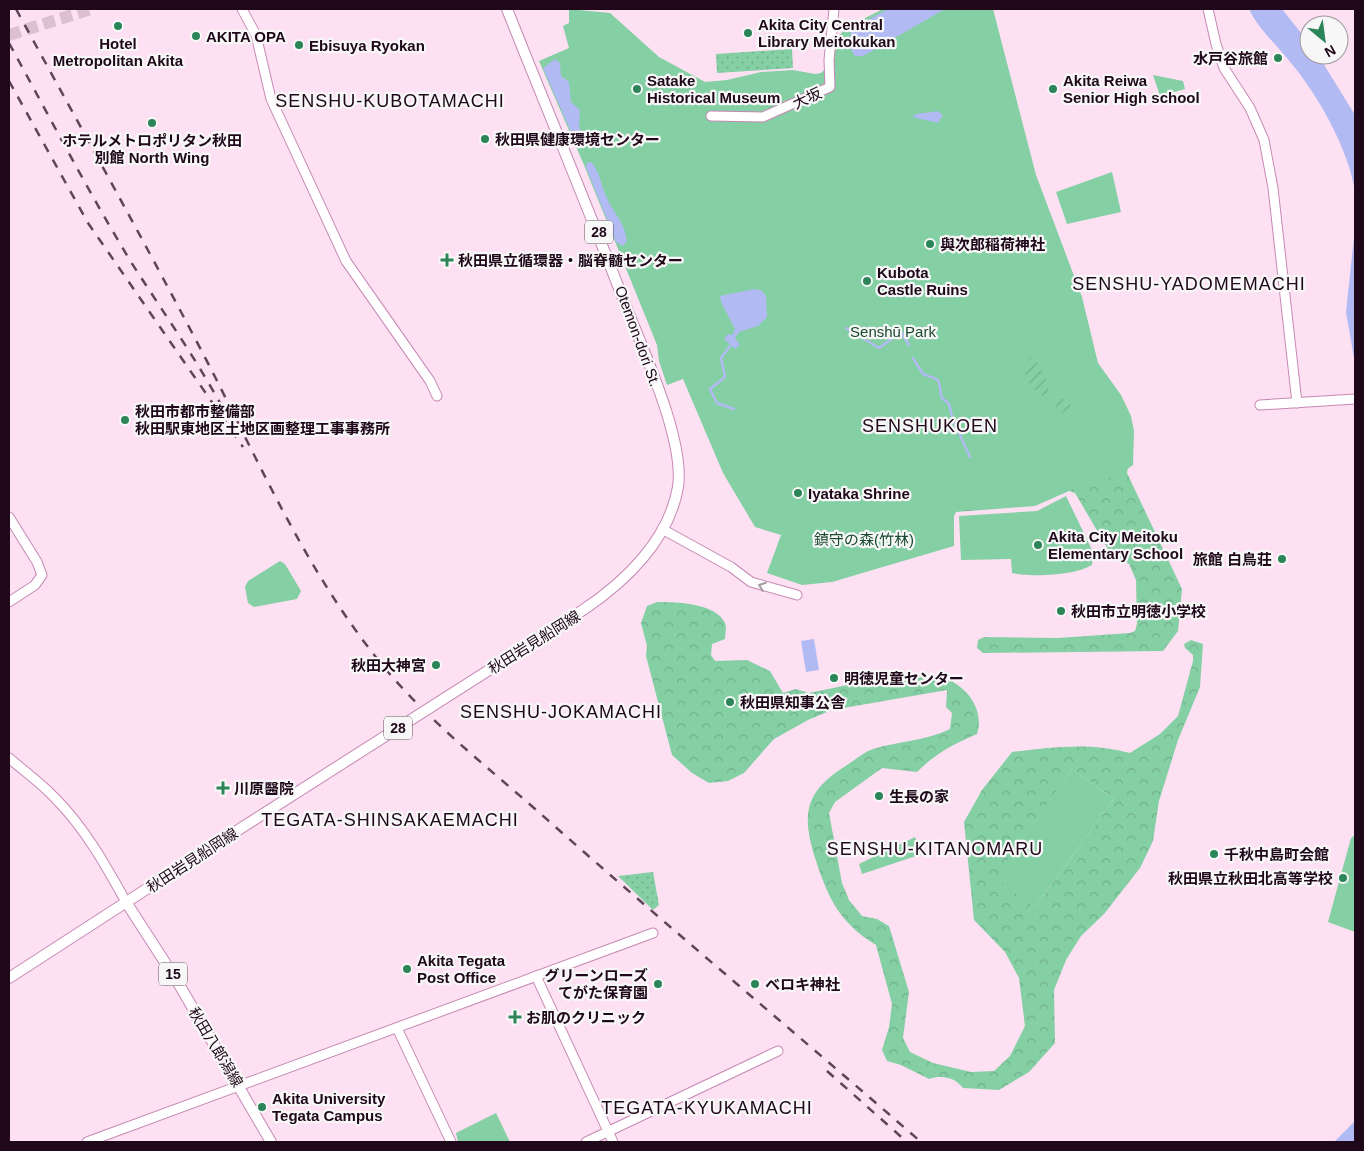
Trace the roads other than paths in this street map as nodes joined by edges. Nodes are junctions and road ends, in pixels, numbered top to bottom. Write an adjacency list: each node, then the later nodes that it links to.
1 (242, 9): 6 (street)
2 (507, 9): 11 (main road, Otemon-dori St. / 28)
3 (1208, 9): 8 (street)
4 (834, 11): 5 (street, 大坂)
5 (711, 116)
6 (437, 396)
7 (1355, 399): 8 (street)
8 (1297, 403): 9 (street)
9 (1260, 405)
10 (9, 517): 13 (street)
11 (662, 529): 12 (street, one-way to 11); 15 (main road, 秋田岩見船岡線 / 28, bridge)
12 (797, 595)
13 (9, 602)
14 (9, 758): 15 (street)
15 (126, 902): 18 (main road, 秋田岩見船岡線 / 28); 21 (main road, 秋田八郎潟線 / 15)
16 (653, 933): 17 (street)
17 (536, 976): 19 (street); 22 (street)
18 (9, 978)
19 (398, 1028): 21 (street); 25 (street)
20 (778, 1051): 22 (street)
21 (239, 1086): 23 (street); 24 (main road, 秋田八郎潟線 / 15)
22 (608, 1131): 26 (street); 27 (street)
23 (87, 1142)
24 (271, 1142)
25 (451, 1142)
26 (586, 1142)
27 (614, 1142)

